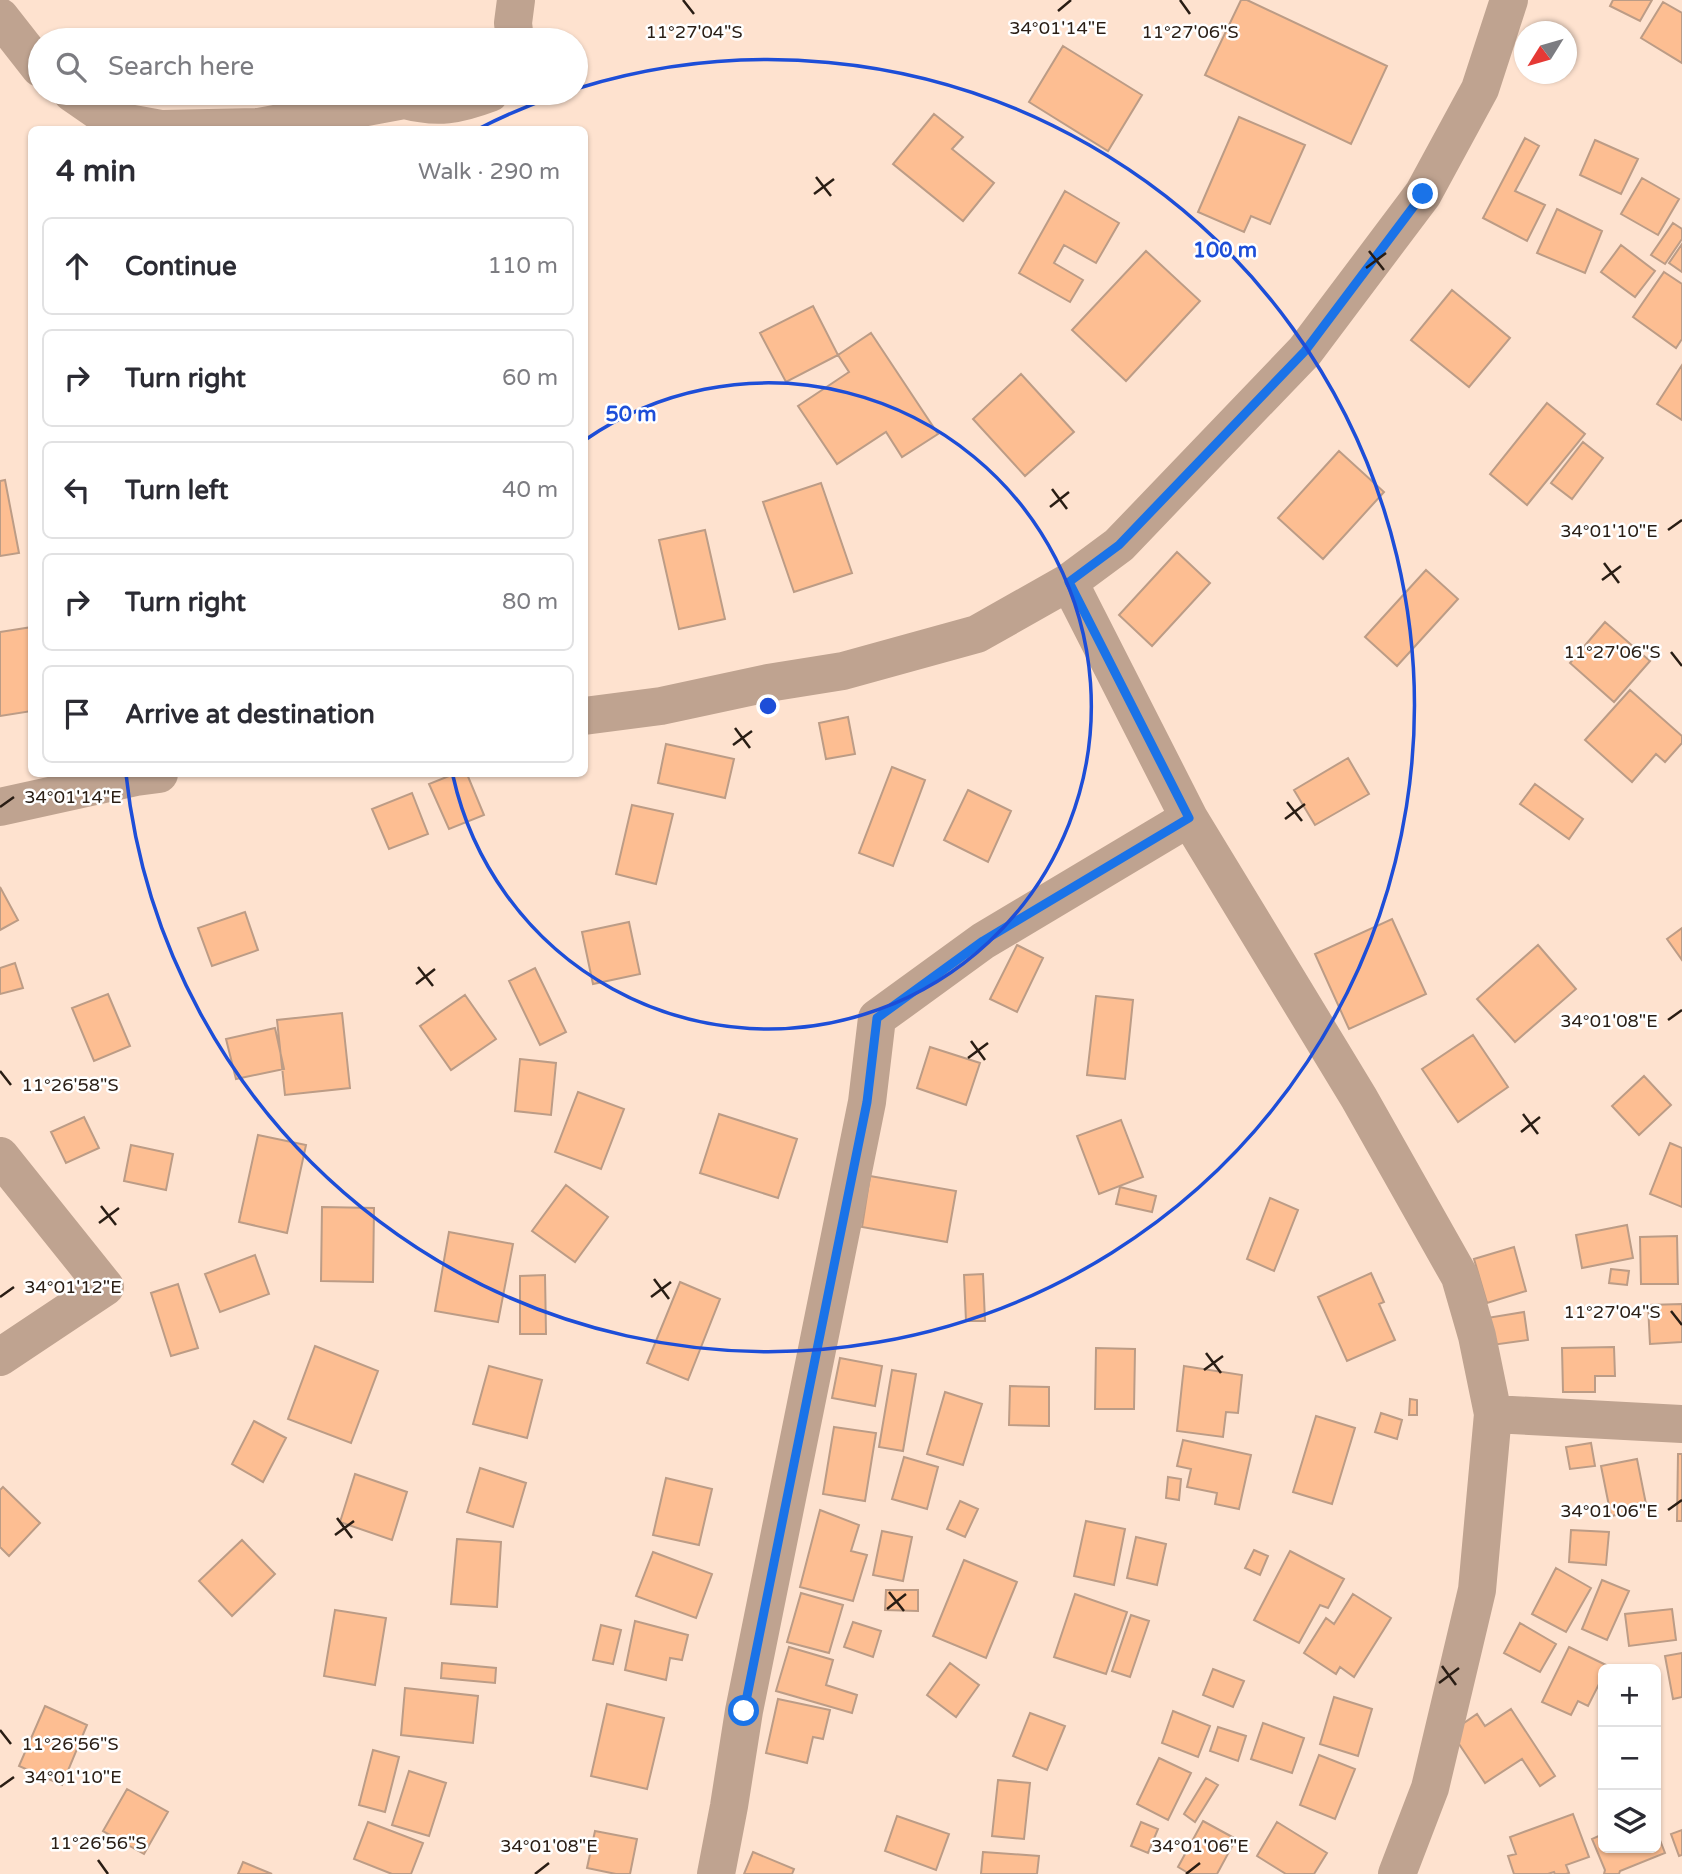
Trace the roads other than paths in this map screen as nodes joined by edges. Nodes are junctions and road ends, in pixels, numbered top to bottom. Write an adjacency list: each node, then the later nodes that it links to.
1 (516, 0): 4 (street)
2 (1509, 0): 12 (street)
3 (0, 16): 5 (street)
4 (514, 28)
5 (28, 52)
6 (89, 105): 10 (street)
7 (371, 105): 11 (street)
8 (423, 105): 9 (street)
9 (451, 105)
10 (144, 126)
11 (263, 126)
12 (1069, 582): 13 (street); 16 (street)
13 (588, 715)
14 (136, 777): 15 (street)
15 (0, 807)
16 (1189, 818): 19 (street); 21 (street)
17 (0, 1156): 18 (street)
18 (0, 1357)
19 (1493, 1414): 20 (street); 22 (street)
20 (1682, 1424)
21 (716, 1874)
22 (1397, 1874)

